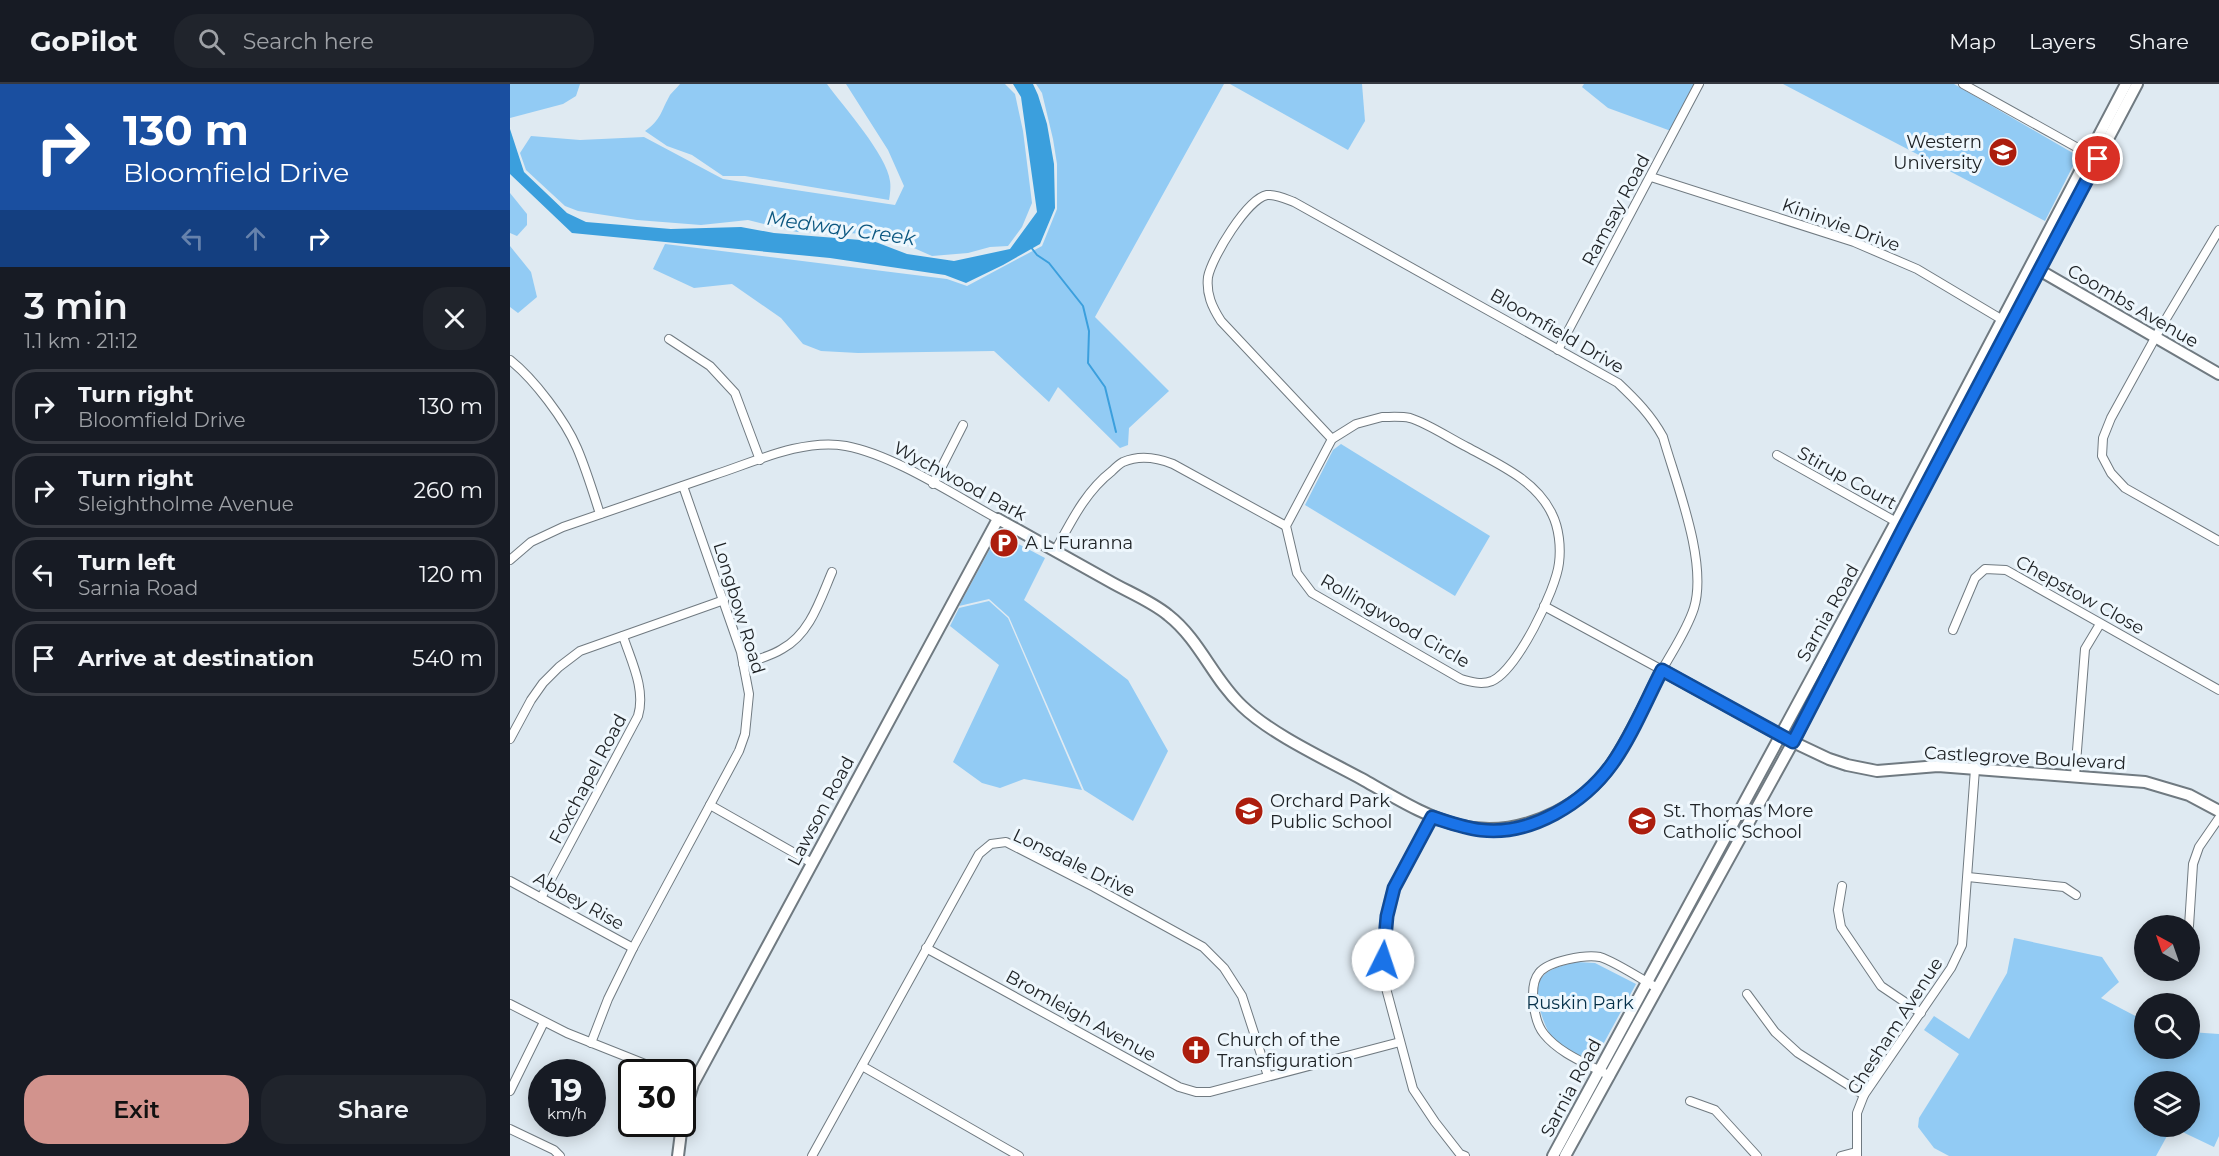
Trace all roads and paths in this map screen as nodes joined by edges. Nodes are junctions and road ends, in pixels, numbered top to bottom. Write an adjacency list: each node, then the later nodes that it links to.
1 (1700, 84): 6 (street, Ramsay Road)
2 (1963, 84): 5 (street)
3 (2126, 84): 5 (street, Sarnia Road)
4 (2137, 84): 5 (street, Sarnia Road)
5 (2094, 157): 8 (street, Sarnia Road)
6 (1651, 177): 9 (street, Kininvie Drive); 12 (street, Ramsay Road)
7 (2219, 230): 10 (street)
8 (2035, 268): 9 (street, Sarnia Road); 10 (street, Coombs Avenue)
9 (2006, 322): 23 (street, Sarnia Road)
10 (2155, 338): 14 (street, Coombs Avenue); 25 (street)
11 (669, 339): 18 (street)
12 (1558, 350): 16 (street, Bloomfield Drive); 35 (street, Bloomfield Drive)
13 (510, 360): 21 (street)
14 (2219, 374)
15 (963, 425): 19 (street)
16 (1332, 439): 24 (street); 30 (street, Rollingwood Circle)
17 (1777, 455): 23 (street, Stirup Court)
18 (760, 460): 19 (street, Wychwood Park); 20 (street, Wychwood Park)
19 (933, 484): 22 (street, Wychwood Park)
20 (683, 486): 21 (street, Wychwood Park); 29 (street, Longbow Road)
21 (600, 514): 27 (street, Wychwood Park)
22 (998, 519): 26 (street, Wychwood Park); 46 (street, Lawson Road)
23 (1900, 525): 37 (street, Sarnia Road); 39 (street, Sarnia Road)
24 (1286, 526): 26 (street); 30 (street, Rollingwood Circle)
25 (2219, 541)
26 (1055, 551): 44 (street, Wychwood Park)
27 (510, 560)
28 (832, 572): 34 (street)
29 (724, 600): 33 (street); 34 (street, Longbow Road)
30 (1544, 606): 35 (street)
31 (2100, 624): 32 (street, Chepstow Close); 36 (street, Chepstow Close); 41 (street)
32 (1953, 630)
33 (623, 636): 38 (street); 51 (street, Foxchapel Road)
34 (743, 664): 42 (street, Longbow Road)
35 (1662, 670): 37 (street); 44 (street, Bloomfield Drive)
36 (2219, 690)
37 (1780, 735): 39 (street); 55 (street, Sarnia Road)
38 (510, 739)
39 (1793, 742): 40 (street, Castlegrove Boulevard); 56 (street, Sarnia Road)
40 (1975, 769): 41 (street, Castlegrove Boulevard); 47 (street, Chesham Avenue)
41 (2075, 776): 43 (street, Castlegrove Boulevard)
42 (710, 805): 46 (street); 53 (street, Longbow Road)
43 (2219, 811)
44 (1432, 817): 62 (street)
45 (2219, 818): 52 (street)
46 (812, 863): 65 (street, Lawson Road)
47 (1968, 877): 50 (street); 59 (street, Chesham Avenue)
48 (510, 881): 51 (street, Abbey Rise)
49 (1842, 886): 59 (street)
50 (2076, 895)
51 (541, 898): 53 (street, Abbey Rise)
52 (2190, 915)
53 (633, 948): 61 (street, Longbow Road)
54 (926, 948): 64 (street, Lonsdale Drive); 67 (street, Bromleigh Avenue); 67 (street, Lonsdale Drive)
55 (1647, 982): 56 (street); 66 (street, Sarnia Road); 66 (street)
56 (1657, 988): 68 (street, Sarnia Road)
57 (1747, 994): 70 (street)
58 (510, 1004): 60 (street)
59 (1921, 1012): 70 (street, Chesham Avenue)
60 (544, 1022): 61 (street); 69 (street)
61 (591, 1042): 63 (street)
62 (1400, 1042): 67 (street, Bromleigh Avenue); 75 (street)
63 (633, 1059)
64 (862, 1066): 78 (street, Lonsdale Drive); 79 (street)
65 (696, 1068)
66 (1599, 1070): 68 (street); 80 (street, Sarnia Road)
67 (1268, 1076)
68 (1610, 1076): 81 (street, Sarnia Road)
69 (510, 1091)
70 (1864, 1095): 74 (street, Chesham Avenue)
71 (1690, 1101): 82 (street)
72 (510, 1129): 76 (street)
73 (680, 1137): 77 (street, Lawson Road)
74 (1857, 1154): 83 (street)
75 (1461, 1155)
76 (560, 1156)
77 (678, 1156)
78 (812, 1156)
79 (1019, 1156)
80 (1553, 1156)
81 (1565, 1156)
82 (1757, 1156)
83 (1841, 1156)

